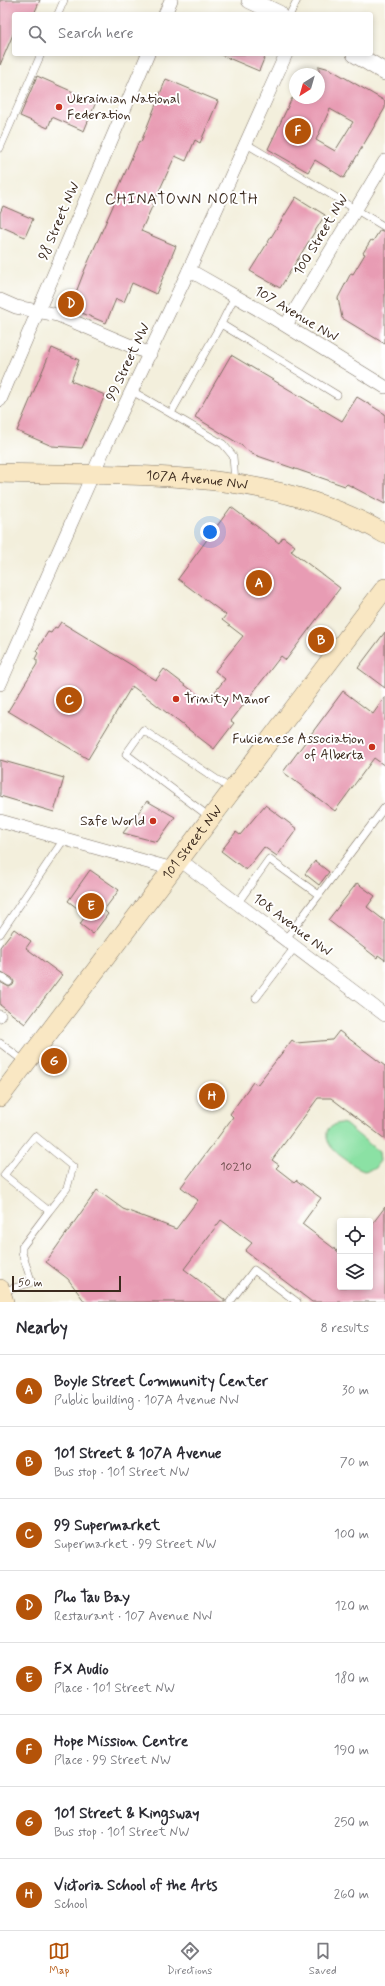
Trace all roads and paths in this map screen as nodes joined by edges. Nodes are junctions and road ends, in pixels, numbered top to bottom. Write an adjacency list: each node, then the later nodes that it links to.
1 (64, 0): 5 (lane)
2 (171, 0): 6 (street)
3 (250, 0): 7 (street)
4 (297, 0): 8 (lane)
5 (59, 12)
6 (166, 12)
7 (276, 12)
8 (291, 12)
9 (40, 56): 15 (lane)
10 (147, 56): 22 (street, 98 Street NW)
11 (285, 56): 14 (street, 99 Street NW)
12 (358, 56): 13 (street)
13 (385, 72)
14 (245, 143): 17 (lane); 19 (street, 99 Street NW)
15 (0, 148)
16 (385, 161): 17 (street, 100 Street NW)
17 (355, 209): 18 (lane); 24 (street, 100 Street NW)
18 (385, 227)
19 (189, 270): 20 (street, 107 Avenue NW); 25 (street, 99 Street NW)
20 (235, 296): 23 (lane); 24 (street, 107 Avenue NW)
21 (0, 300): 22 (street)
22 (38, 311): 25 (street); 29 (street, 98 Street NW)
23 (221, 324): 28 (lane); 30 (lane)
24 (286, 325): 26 (street, 107 Avenue NW)
25 (150, 354): 27 (street, 99 Street NW)
26 (385, 387)
27 (132, 391): 30 (lane); 32 (street, 99 Street NW)
28 (337, 395)
29 (0, 400)
30 (171, 413): 33 (lane)
31 (0, 473): 32 (main road, 107A Avenue NW)
32 (92, 476): 33 (main road, 107A Avenue NW); 36 (street, 99 Street NW)
33 (235, 484): 34 (main road, 107A Avenue NW)
34 (385, 534)
35 (385, 588): 37 (main road, 101 Street NW)
36 (0, 684)
37 (233, 790): 39 (main road, 101 Street NW); 39 (lane)
38 (385, 807): 43 (lane)
39 (212, 818): 42 (main road, 101 Street NW)
40 (0, 822): 41 (street, 108 Avenue NW)
41 (64, 839): 42 (street, 108 Avenue NW); 45 (lane)
42 (177, 865): 44 (street, 108 Avenue NW); 54 (main road, 101 Street NW)
43 (319, 895): 44 (lane); 46 (lane)
44 (237, 904): 46 (street, 108 Avenue NW)
45 (0, 934)
46 (290, 944): 49 (lane); 51 (street, 108 Avenue NW)
47 (0, 976): 48 (lane)
48 (8, 982)
49 (256, 998)
50 (0, 1014): 52 (lane)
51 (385, 1015)
52 (0, 1018)
53 (0, 1044): 54 (lane)
54 (26, 1063): 55 (main road, 101 Street NW)
55 (0, 1097)
56 (49, 1211): 56 (lane); 57 (lane)
57 (2, 1294)
58 (230, 1302): 59 (lane)
59 (297, 1302)

